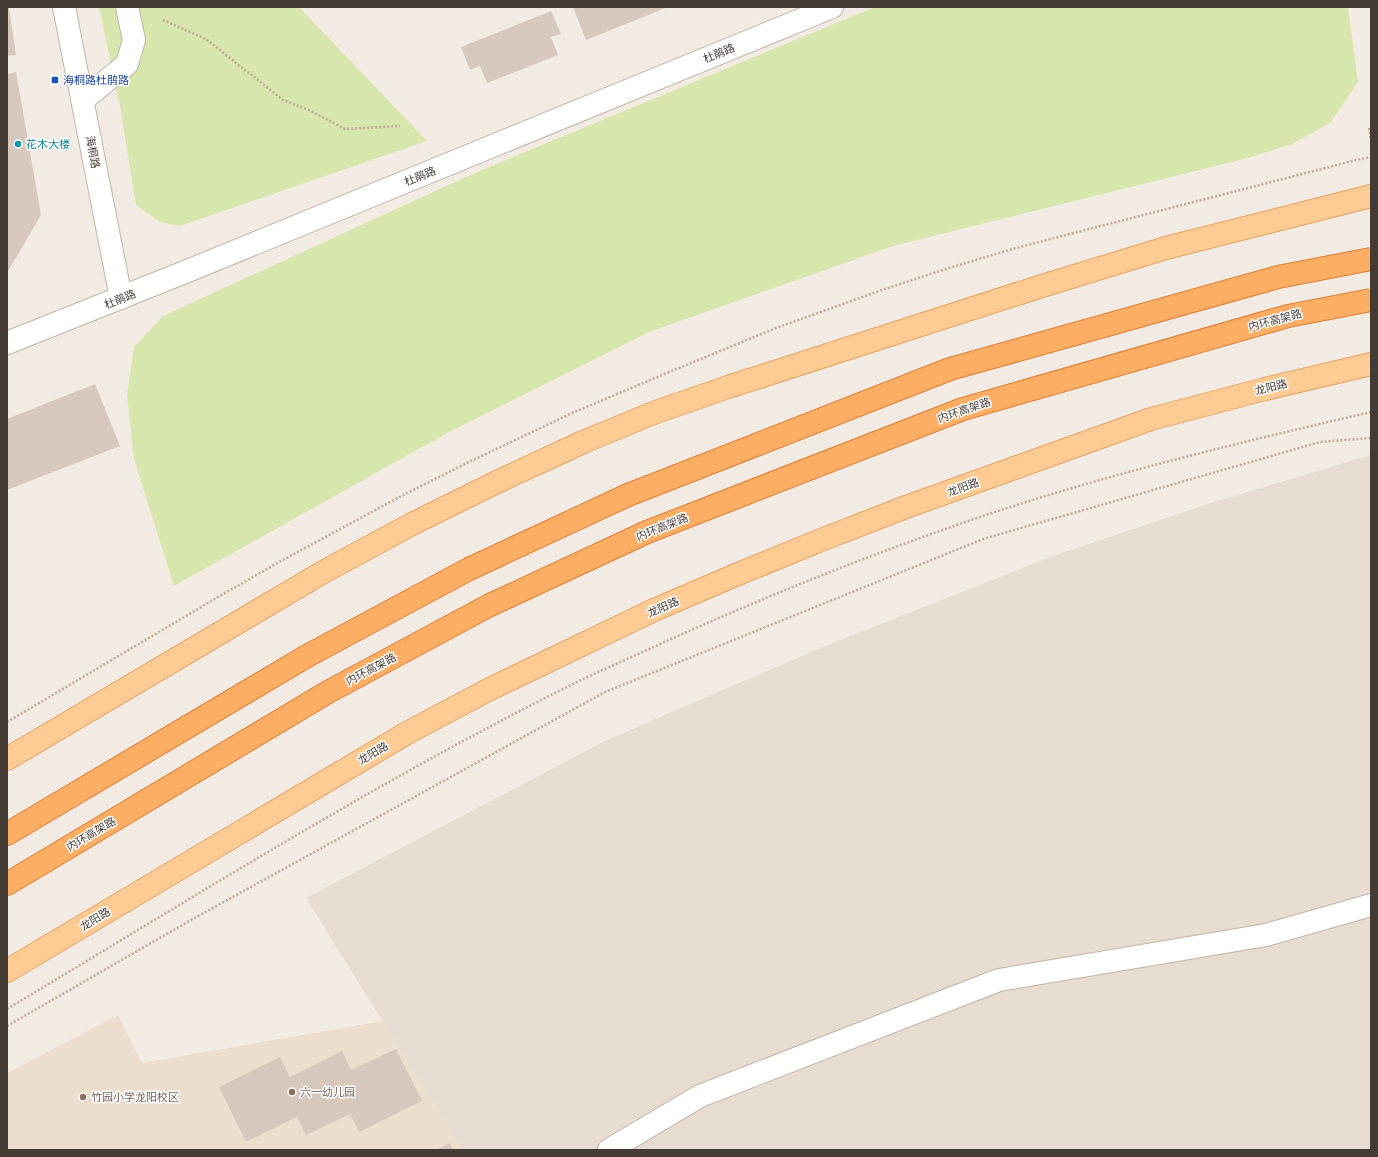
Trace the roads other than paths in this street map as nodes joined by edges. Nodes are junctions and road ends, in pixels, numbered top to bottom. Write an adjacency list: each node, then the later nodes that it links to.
1 (64, 7): 4 (street, 海桐路)
2 (126, 7): 4 (street)
3 (832, 7): 7 (street, 杜鹃路)
4 (83, 100): 7 (street, 海桐路)
5 (1371, 196): 11 (main road)
6 (1371, 258): 13 (highway, bridge)
7 (121, 298): 9 (street, 杜鹃路)
8 (1371, 300): 12 (highway, 内环高架路, bridge)
9 (7, 343)
10 (1371, 364): 17 (main road, 龙阳路)
11 (7, 759)
12 (120, 816): 14 (highway, 内环高架路); 15 (highway)
13 (7, 834)
14 (7, 884)
15 (7, 897)
16 (1371, 904): 18 (street)
17 (7, 971)
18 (609, 1150)

